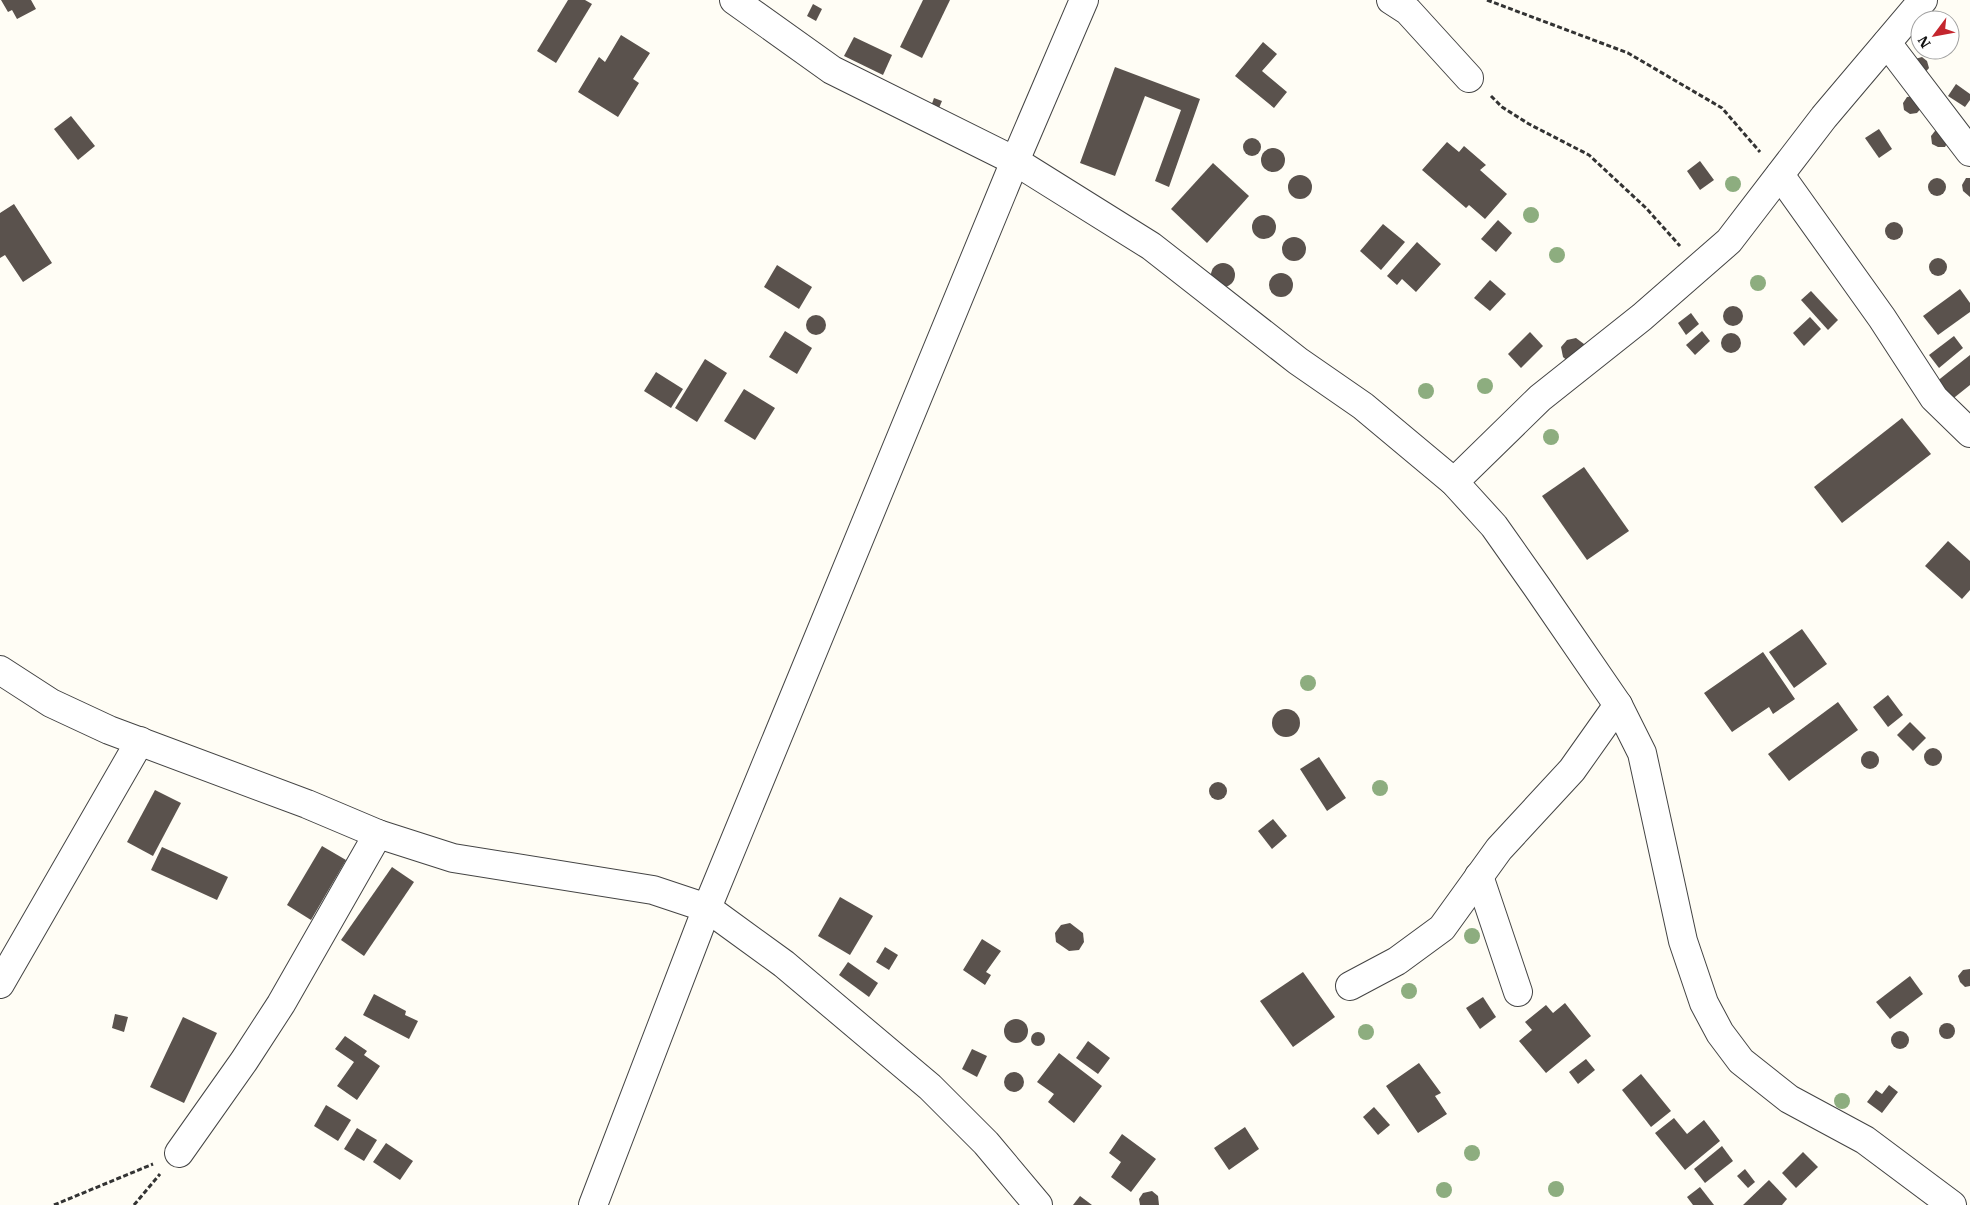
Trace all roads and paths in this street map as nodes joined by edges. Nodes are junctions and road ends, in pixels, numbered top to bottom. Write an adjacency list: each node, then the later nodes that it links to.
1 (734, 0): 9 (street)
2 (1084, 0): 9 (street)
3 (1391, 0): 7 (street)
4 (1488, 0): 10 (path)
5 (1923, 0): 6 (street)
6 (1886, 43): 8 (street); 10 (street)
7 (1469, 78): 11 (path)
8 (1970, 152)
9 (1015, 161): 13 (street); 19 (street)
10 (1780, 175): 11 (street); 12 (street)
11 (1693, 271): 13 (street)
12 (1970, 433)
13 (1454, 482): 15 (street)
14 (0, 670): 16 (street)
15 (1618, 705): 18 (street); 28 (street)
16 (140, 742): 17 (street); 20 (street)
17 (378, 834): 19 (street); 23 (street)
18 (1478, 876): 21 (street); 22 (street)
19 (708, 908): 26 (street); 27 (street)
20 (0, 984)
21 (1350, 986)
22 (1518, 992)
23 (179, 1153): 24 (path); 25 (path)
24 (54, 1205)
25 (134, 1205)
26 (592, 1205)
27 (1038, 1205)
28 (1952, 1205)

